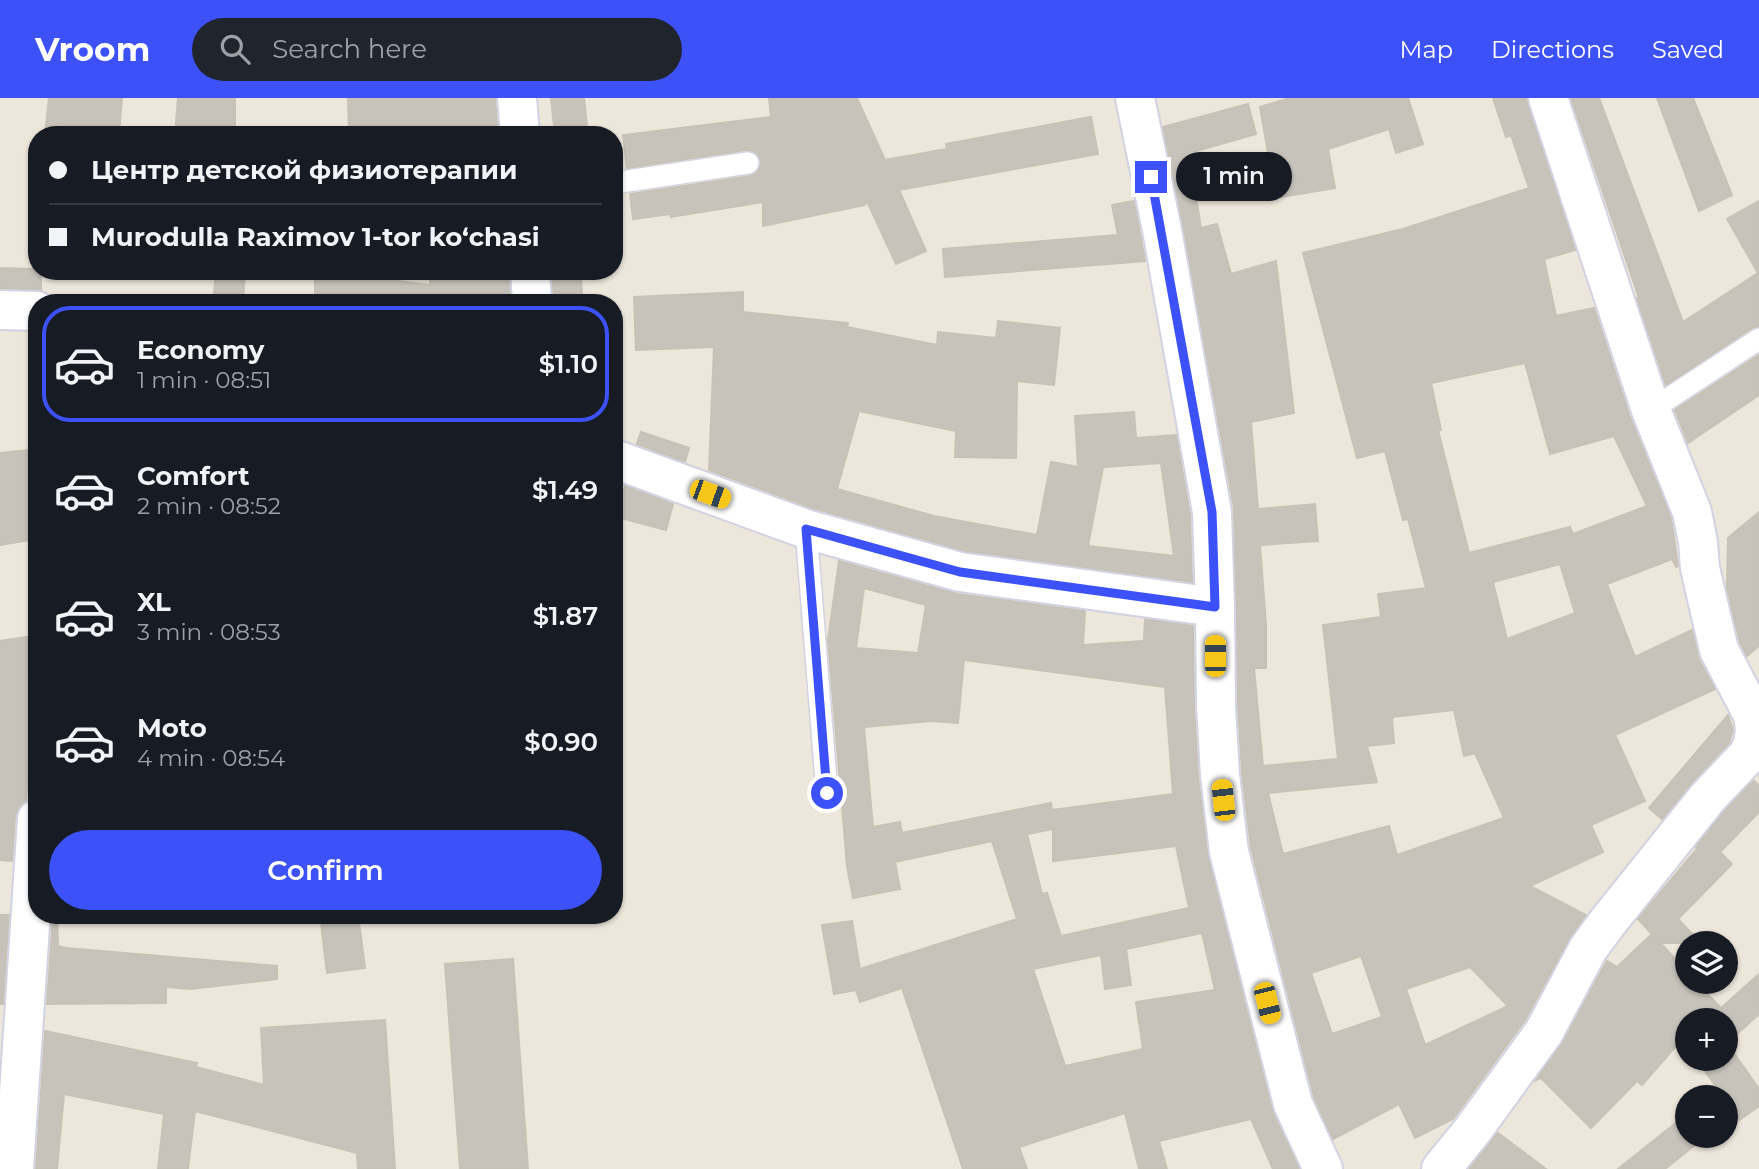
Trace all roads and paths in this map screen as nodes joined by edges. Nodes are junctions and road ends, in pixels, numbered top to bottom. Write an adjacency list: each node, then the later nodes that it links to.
1 (517, 98): 4 (street)
2 (1135, 98): 13 (street)
3 (1548, 98): 10 (street)
4 (519, 126)
5 (748, 163): 6 (lane)
6 (623, 182)
7 (0, 310): 8 (street)
8 (28, 311)
9 (1759, 339): 10 (lane)
10 (1651, 410): 18 (street)
11 (623, 461): 12 (street)
12 (806, 529): 13 (street); 14 (lane)
13 (1215, 607): 17 (street)
14 (827, 793)
15 (30, 924): 16 (street)
16 (13, 1169)
17 (1323, 1169)
18 (1441, 1169)

